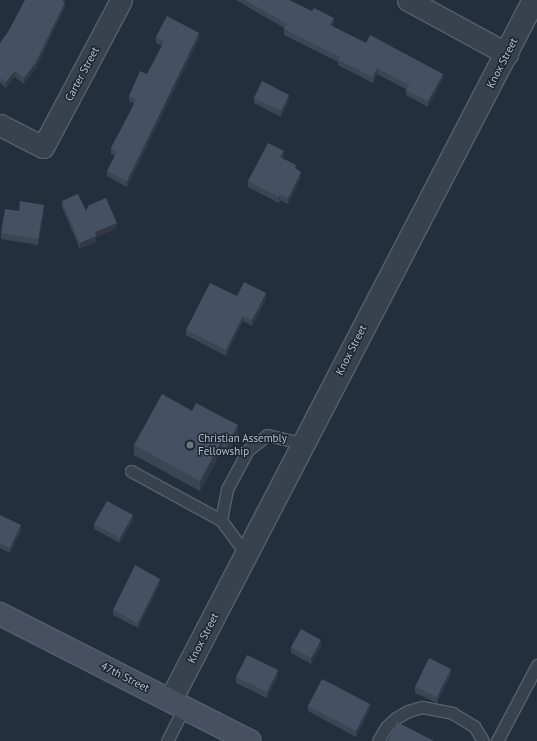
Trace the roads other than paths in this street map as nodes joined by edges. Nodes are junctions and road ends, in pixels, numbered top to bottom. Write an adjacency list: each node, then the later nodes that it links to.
1 (121, 0): 5 (street, Carter Street)
2 (408, 0): 4 (street)
3 (534, 0): 4 (street, Knox Street)
4 (507, 54): 6 (street, Knox Street)
5 (0, 125)
6 (303, 443): 8 (lane); 9 (street, Knox Street)
7 (131, 471): 8 (lane)
8 (221, 520): 9 (lane)
9 (246, 554): 12 (street, Knox Street)
10 (0, 614): 12 (main road, 47th Street)
11 (537, 665): 17 (lane)
12 (177, 704): 13 (lane); 14 (main road, 47th Street)
13 (167, 741)
14 (249, 741)
15 (378, 741): 16 (lane)
16 (483, 741)
17 (497, 741)

